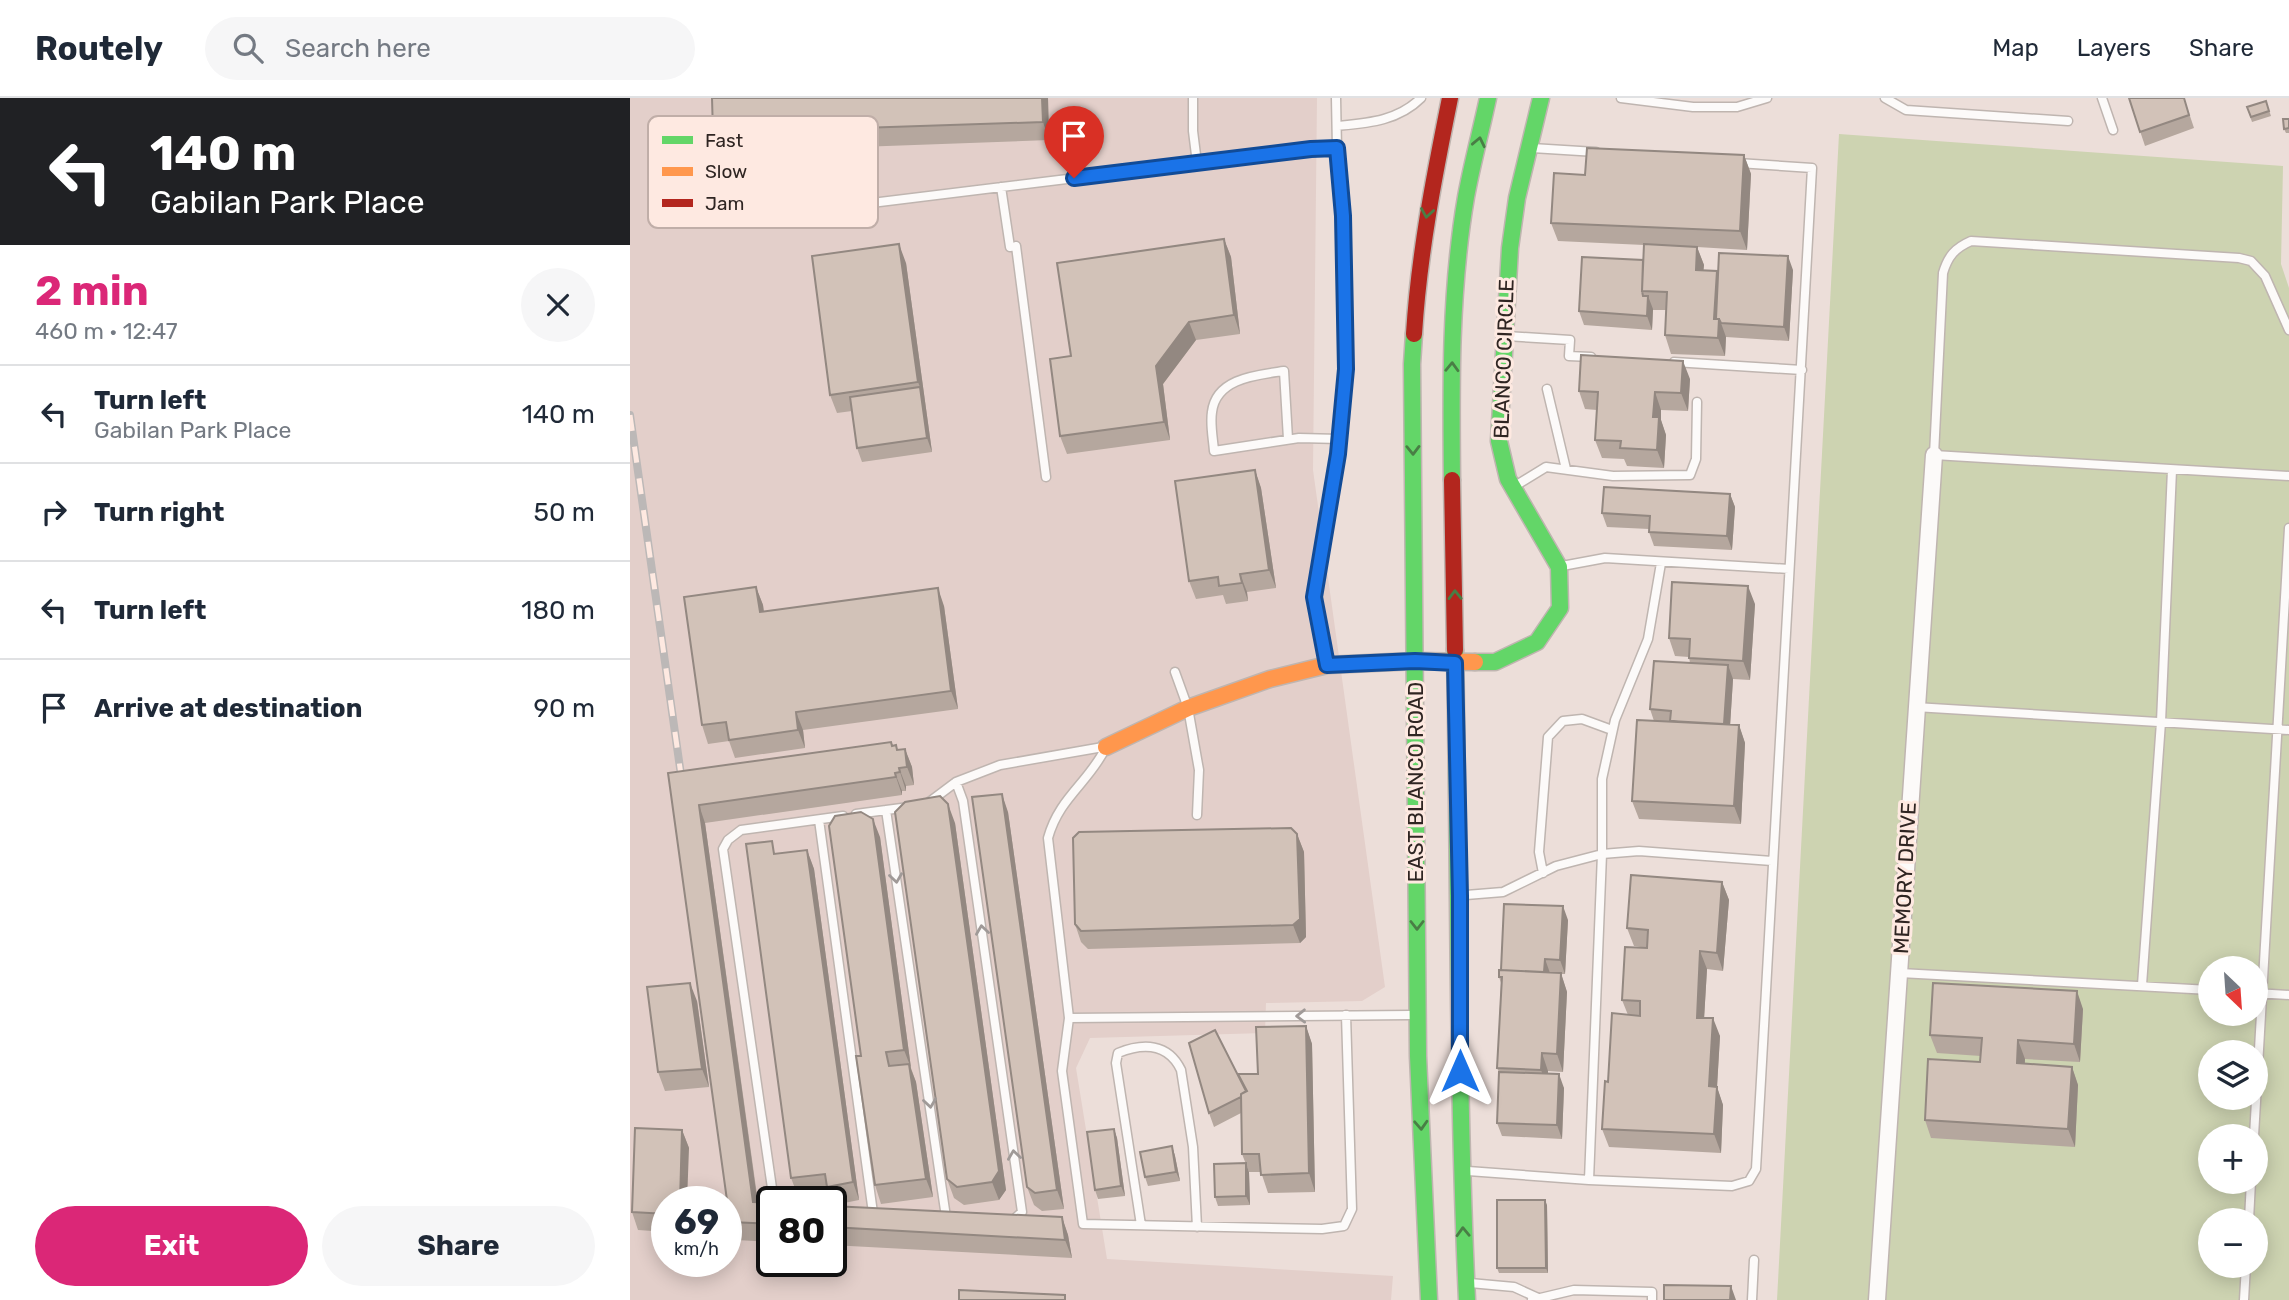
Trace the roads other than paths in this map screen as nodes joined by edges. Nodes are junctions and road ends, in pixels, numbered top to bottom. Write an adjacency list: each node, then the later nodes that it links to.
1 (1193, 98): 18 (lane)
2 (1336, 98): 12 (lane)
3 (1421, 98): 12 (lane)
4 (1450, 98): 40 (main road, EAST BLANCO ROAD, one-way to 40)
5 (1488, 98): 41 (main road, EAST BLANCO ROAD, one-way to 5)
6 (1541, 98): 15 (main road, BLANCO CIRCLE)
7 (1621, 98): 8 (lane)
8 (1766, 98)
9 (1885, 98): 11 (lane)
10 (2102, 98): 13 (lane)
11 (2068, 121)
12 (1337, 126): 14 (lane)
13 (2113, 130)
14 (1337, 148): 18 (lane); 29 (lane)
15 (1529, 148): 16 (lane); 22 (main road, BLANCO CIRCLE)
16 (1610, 153)
17 (1731, 162): 25 (lane)
18 (1197, 163): 19 (lane)
19 (1001, 187): 20 (lane); 34 (lane)
20 (878, 202)
21 (2289, 330): 30 (lane)
22 (1503, 335): 23 (lane); 35 (main road, BLANCO CIRCLE)
23 (1596, 358)
24 (1664, 362): 25 (lane)
25 (1802, 370): 39 (lane)
26 (1547, 388): 31 (lane)
27 (1697, 402): 31 (lane)
28 (1288, 439): 28 (lane); 29 (lane)
29 (1340, 439): 42 (lane)
30 (1934, 455): 32 (lane); 44 (street, MEMORY DRIVE)
31 (1566, 469): 35 (lane)
32 (2172, 470): 33 (lane); 46 (lane)
33 (2289, 476)
34 (1046, 477)
35 (1513, 487): 38 (main road, BLANCO CIRCLE)
36 (2289, 528): 48 (lane)
37 (1661, 563): 38 (lane); 39 (lane); 47 (lane)
38 (1559, 567): 41 (main road, BLANCO CIRCLE)
39 (1789, 569): 56 (lane)
40 (1415, 661): 41 (main road, BLANCO CIRCLE); 42 (main road, BLANCO CIRCLE); 66 (main road, EAST BLANCO ROAD, one-way to 66)
41 (1455, 663): 58 (main road, EAST BLANCO ROAD)
42 (1327, 665): 45 (main road, BLANCO CIRCLE)
43 (1175, 672): 45 (lane)
44 (1915, 707): 46 (lane); 60 (street, MEMORY DRIVE)
45 (1188, 708): 50 (main road, BLANCO CIRCLE); 53 (lane)
46 (2161, 722): 48 (lane); 61 (lane)
47 (1612, 730): 55 (lane); 57 (lane)
48 (2279, 730): 49 (lane); 59 (lane)
49 (2289, 730)
50 (1106, 747): 51 (lane); 67 (lane)
51 (956, 782): 52 (lane); 79 (lane, one-way to 51)
52 (886, 810): 54 (lane); 77 (lane, one-way to 77)
53 (1197, 815)
54 (819, 820): 72 (lane); 74 (lane)
55 (1602, 854): 56 (lane); 57 (lane); 71 (lane)
56 (1772, 861): 71 (lane)
57 (1544, 873): 58 (lane)
58 (1460, 896): 70 (main road, EAST BLANCO ROAD)
59 (2262, 956)
60 (1900, 972): 61 (lane); 90 (street, MEMORY DRIVE)
61 (2142, 985): 62 (lane)
62 (2198, 989)
63 (2268, 994): 64 (lane)
64 (2289, 995)
65 (1346, 1015): 66 (lane); 67 (lane, one-way to 67); 81 (lane)
66 (1418, 1015): 86 (main road, EAST BLANCO ROAD, one-way to 86)
67 (1069, 1018): 80 (lane)
68 (2258, 1026): 69 (lane)
69 (2254, 1124)
70 (1461, 1170): 71 (lane); 84 (main road, EAST BLANCO ROAD, one-way to 70)
71 (1588, 1180)
72 (772, 1186)
73 (863, 1213): 74 (lane)
74 (873, 1213): 75 (lane)
75 (886, 1214)
76 (934, 1216): 77 (lane)
77 (946, 1217): 78 (lane)
78 (960, 1218)
79 (1001, 1220)
80 (1141, 1225): 81 (lane); 81 (lane)
81 (1197, 1227)
82 (1754, 1260): 89 (lane)
83 (2245, 1278): 91 (lane)
84 (1465, 1283): 85 (lane); 87 (main road, EAST BLANCO ROAD)
85 (1536, 1299): 88 (lane)
86 (1429, 1300)
87 (1467, 1300)
88 (1652, 1300)
89 (1752, 1300)
90 (1877, 1300)
91 (2244, 1300)

